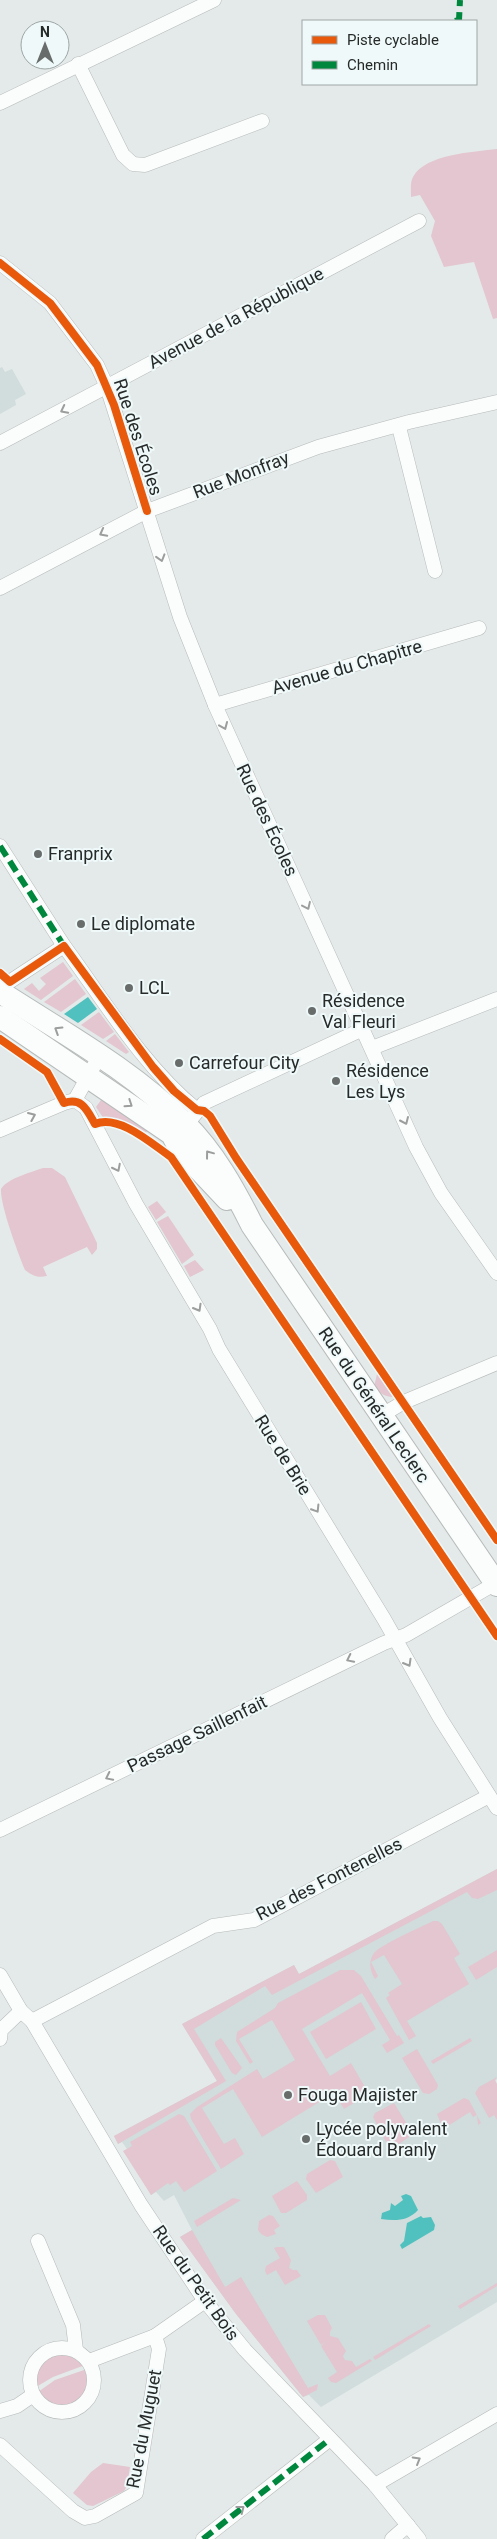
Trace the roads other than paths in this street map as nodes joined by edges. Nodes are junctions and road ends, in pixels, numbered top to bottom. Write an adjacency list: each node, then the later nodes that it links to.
1 (214, 0): 2 (street)
2 (78, 64): 3 (street); 4 (street)
3 (0, 103)
4 (262, 121)
5 (419, 221): 7 (street, Avenue de la République)
6 (0, 263): 7 (street, Rue des Écoles)
7 (107, 387): 10 (street, Avenue de la République, one-way to 10); 11 (street, Rue des Écoles)
8 (497, 402): 9 (street, Rue Monfray)
9 (399, 427): 11 (street, Rue Monfray); 12 (street)
10 (0, 442)
11 (147, 511): 13 (street, Rue Monfray, one-way to 13); 15 (street, Rue des Écoles, one-way to 15)
12 (435, 570)
13 (0, 588)
14 (478, 628): 15 (street, Avenue du Chapitre)
15 (215, 706): 22 (street, Rue des Écoles, one-way to 22)
16 (0, 846): 17 (street, Rue du Général Leclerc)
17 (64, 946): 18 (street); 27 (street, Rue du Général Leclerc)
18 (0, 988)
19 (0, 992): 24 (main road, Rue du Général Leclerc, one-way to 19)
20 (497, 999): 23 (street)
21 (0, 1017): 25 (main road, Rue du Général Leclerc)
22 (363, 1029): 23 (street, Rue des Écoles); 27 (street)
23 (372, 1048): 29 (street, Rue des Écoles, one-way to 29)
24 (100, 1055): 25 (street); 27 (main road, Rue du Général Leclerc)
25 (88, 1078): 26 (street); 27 (main road, Rue du Général Leclerc, one-way to 27)
26 (75, 1100): 28 (street, one-way to 26); 33 (street, Rue de Brie, one-way to 33)
27 (185, 1123): 31 (main road, Rue du Général Leclerc)
28 (0, 1130)
29 (497, 1273)
30 (497, 1363): 31 (street)
31 (382, 1416): 32 (main road, Rue du Général Leclerc)
32 (496, 1584): 33 (street, Passage Saillenfait)
33 (394, 1638): 34 (street, Rue de Brie, one-way to 34); 35 (street, Passage Saillenfait, one-way to 35)
34 (493, 1802): 38 (street, Rue des Fontenelles)
35 (0, 1830)
36 (0, 1975): 37 (street, Rue du Petit Bois)
37 (21, 2010): 38 (street, Rue du Petit Bois); 39 (street)
38 (32, 2021): 41 (street, Rue du Petit Bois)
39 (0, 2039)
40 (38, 2241): 43 (street)
41 (205, 2300): 42 (street); 48 (street, Rue du Petit Bois)
42 (156, 2336): 44 (street); 49 (street, Rue du Muguet)
43 (76, 2350): 44 (street); 45 (street)
44 (89, 2361): 45 (street)
45 (34, 2395): 46 (street)
46 (0, 2411)
47 (497, 2414): 50 (street, one-way to 47)
48 (330, 2439): 50 (street, Rue du Petit Bois); 52 (street, one-way to 48)
49 (0, 2444)
50 (374, 2485): 51 (street, Rue du Petit Bois)
51 (408, 2525): 53 (street); 54 (street, Rue du Petit Bois)
52 (203, 2539)
53 (392, 2539)
54 (419, 2539)

